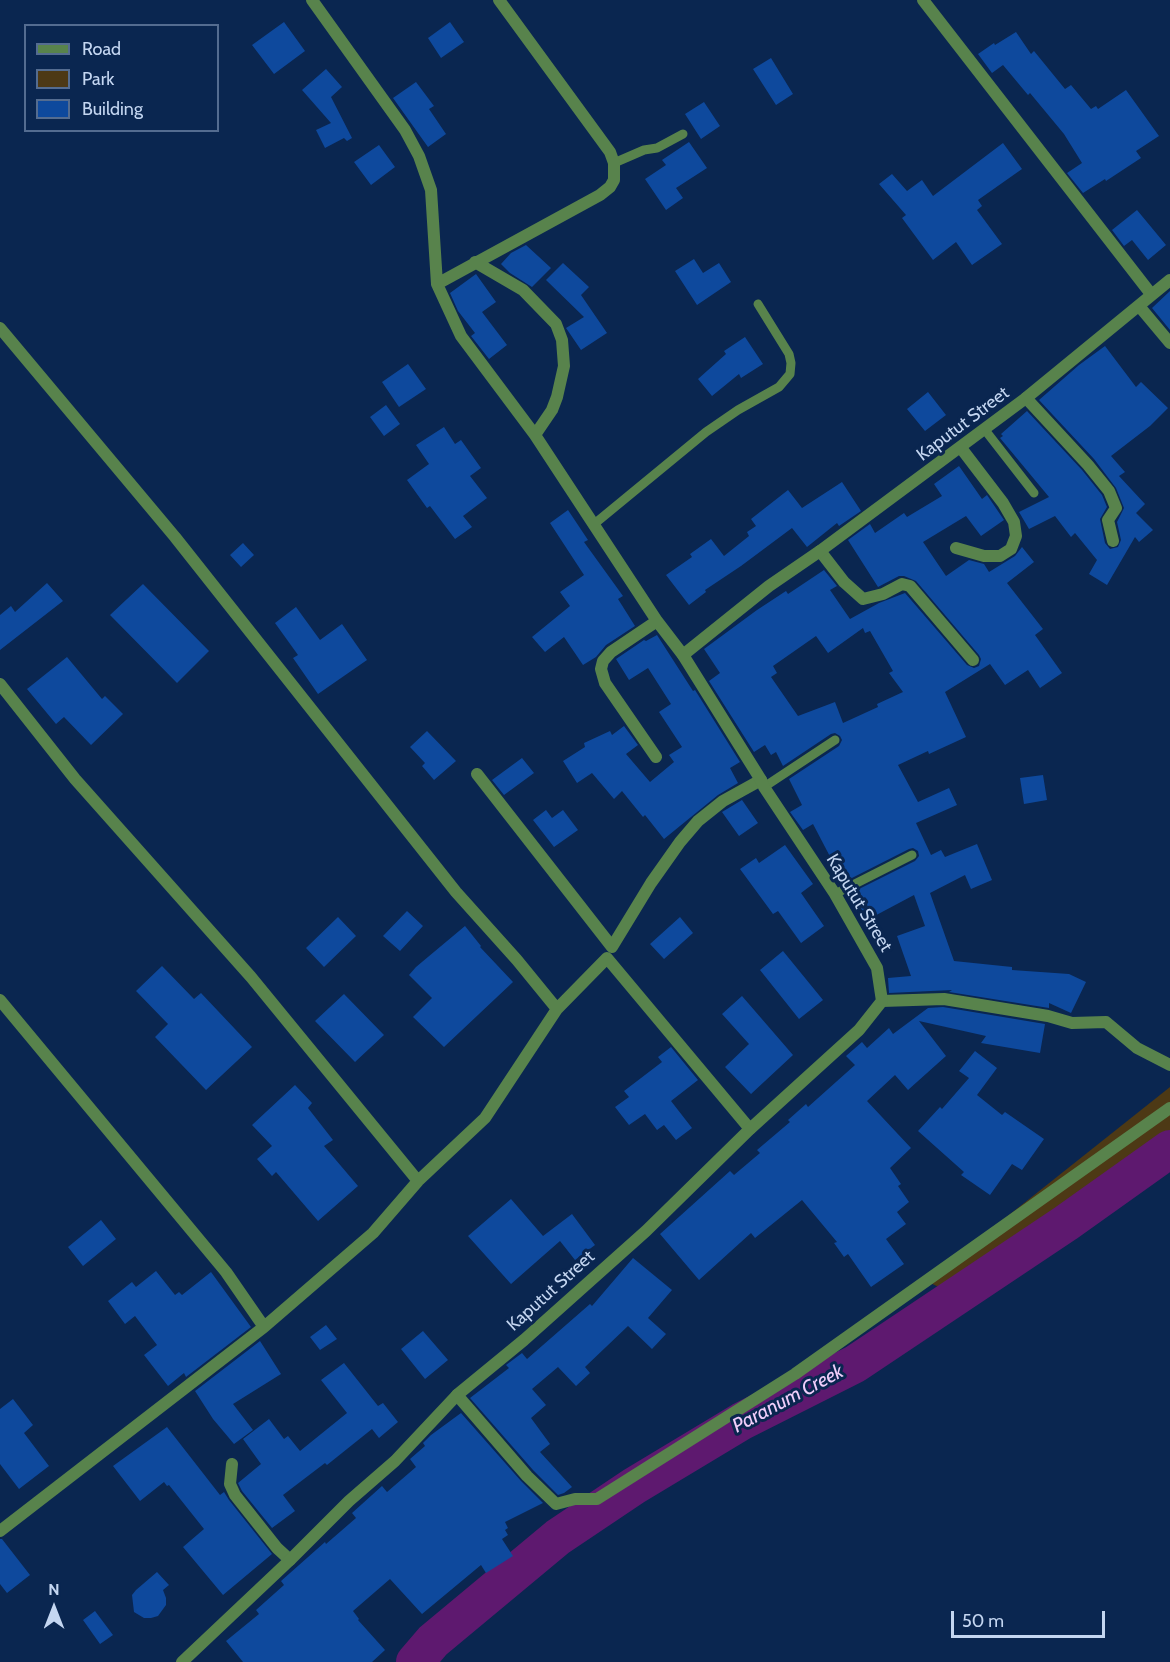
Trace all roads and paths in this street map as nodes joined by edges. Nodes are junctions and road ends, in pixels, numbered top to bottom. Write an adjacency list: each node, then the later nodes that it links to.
1 (312, 0): 8 (street)
2 (499, 0): 5 (street)
3 (923, 0): 9 (street)
4 (683, 134): 5 (lane)
5 (614, 163): 6 (street)
6 (476, 262): 8 (street); 16 (street)
7 (1170, 280): 9 (street, Kaputut Street)
8 (437, 285): 16 (street)
9 (1151, 294): 11 (street, Kaputut Street)
10 (758, 304): 19 (lane)
11 (1139, 306): 13 (street); 14 (street, Kaputut Street)
12 (0, 328): 36 (street)
13 (1170, 343)
14 (1026, 398): 15 (street, Kaputut Street); 20 (street)
15 (985, 430): 17 (street, Kaputut Street); 18 (lane)
16 (535, 435): 19 (street)
17 (961, 448): 21 (street); 22 (street, Kaputut Street)
18 (1034, 493)
19 (593, 525): 23 (street)
20 (1113, 541)
21 (956, 548)
22 (820, 551): 24 (street, Kaputut Street); 25 (street)
23 (657, 621): 24 (street); 28 (street)
24 (683, 655): 30 (street, Kaputut Street)
25 (973, 660)
26 (0, 684): 40 (street)
27 (835, 740): 30 (lane)
28 (656, 757)
29 (477, 774): 33 (street)
30 (762, 784): 32 (street, Kaputut Street); 33 (street)
31 (912, 855): 32 (lane)
32 (835, 894): 35 (street, Kaputut Street)
33 (609, 952): 36 (street); 39 (street)
34 (0, 1000): 41 (street)
35 (882, 1001): 37 (street); 39 (street, Kaputut Street)
36 (557, 1009): 40 (street)
37 (1170, 1065)
38 (1170, 1108): 42 (street)
39 (750, 1129): 42 (street, Kaputut Street)
40 (418, 1181): 41 (street)
41 (264, 1327): 44 (street)
42 (457, 1395): 45 (street, Kaputut Street)
43 (232, 1464): 45 (street)
44 (0, 1531)
45 (290, 1560): 46 (street, Kaputut Street)
46 (182, 1662)

